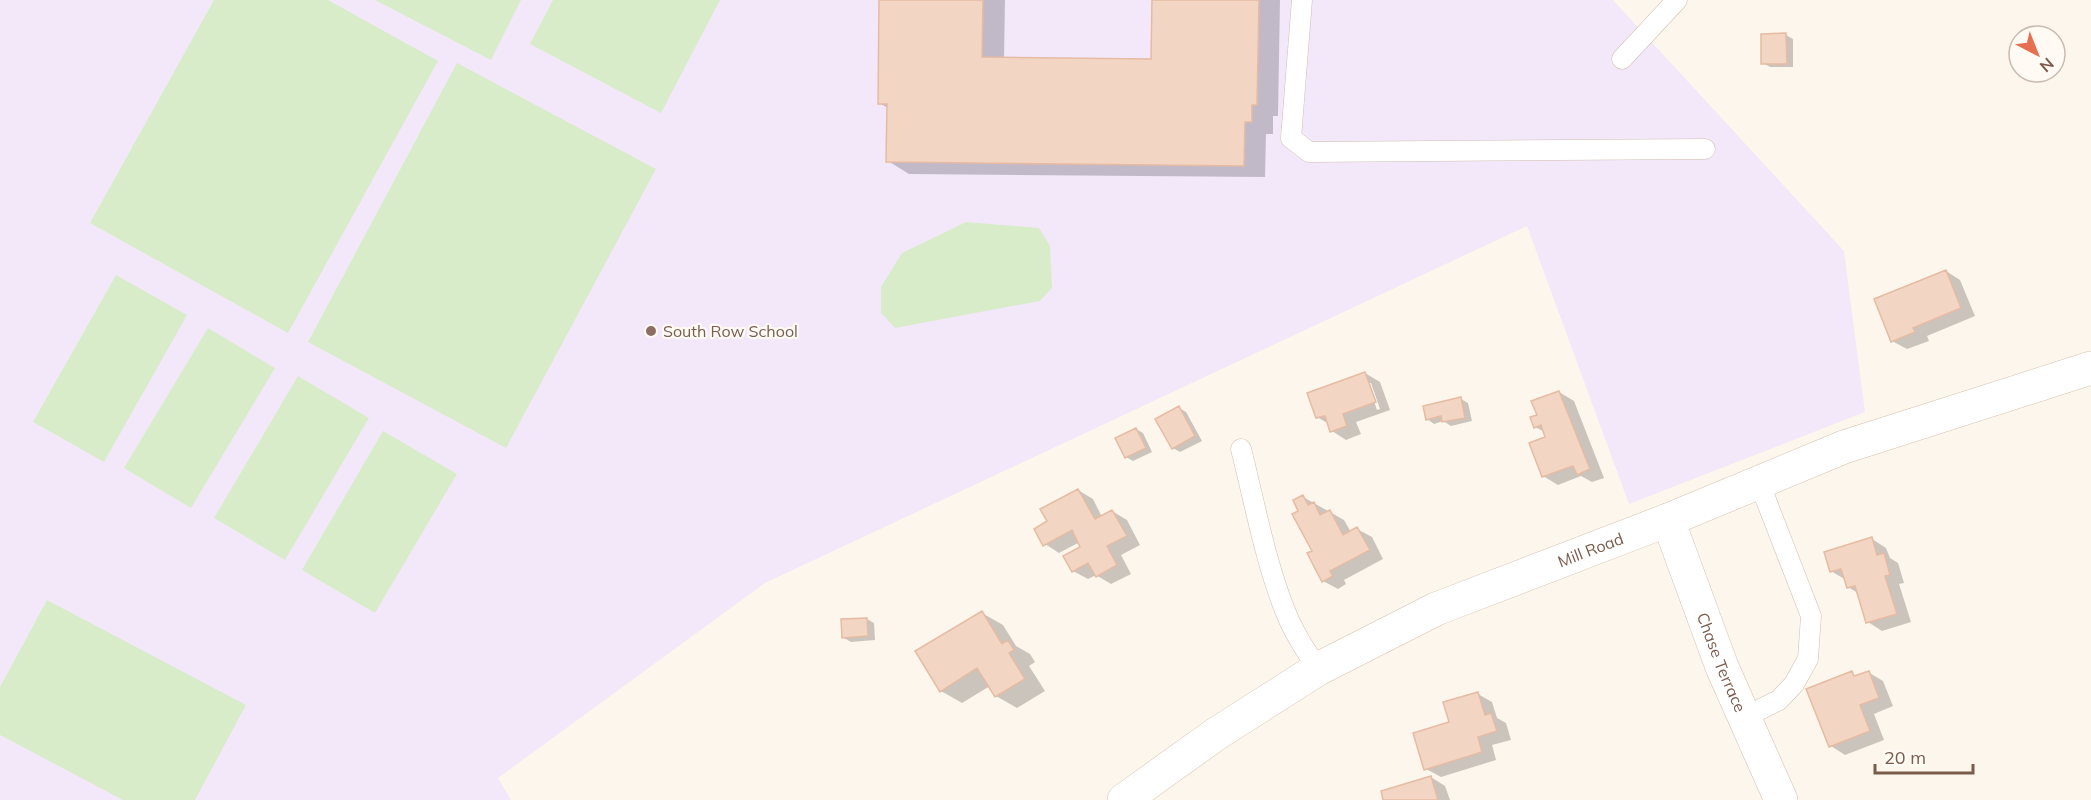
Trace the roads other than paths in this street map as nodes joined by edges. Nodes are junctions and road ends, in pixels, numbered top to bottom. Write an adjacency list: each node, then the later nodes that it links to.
1 (1302, 0): 4 (lane)
2 (1677, 0): 3 (lane)
3 (1622, 59)
4 (1705, 148)
5 (2091, 368): 7 (main road, Mill Road)
6 (1241, 449): 9 (lane)
7 (1759, 483): 8 (main road, Mill Road); 10 (lane)
8 (1668, 520): 9 (main road, Mill Road); 10 (main road, Chase Terrace)
9 (1318, 669): 11 (main road, Mill Road)
10 (1745, 717): 12 (main road, Chase Terrace)
11 (1124, 800)
12 (1781, 800)

